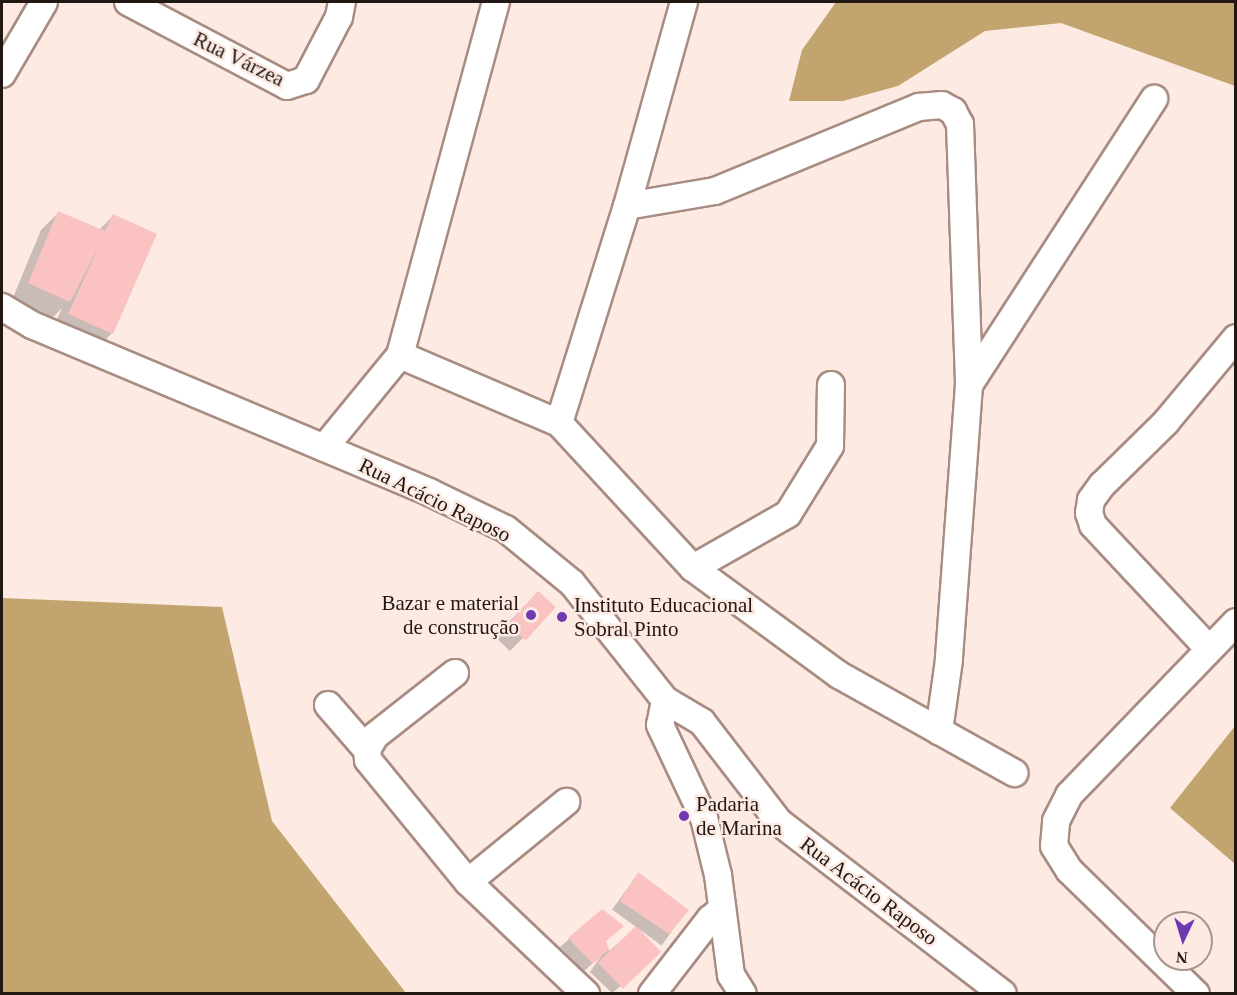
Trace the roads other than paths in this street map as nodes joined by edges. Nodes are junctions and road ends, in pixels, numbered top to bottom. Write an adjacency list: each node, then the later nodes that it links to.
1 (44, 2): 6 (street)
2 (128, 2): 3 (street, Rua Várzea)
3 (342, 2)
4 (496, 2): 11 (street)
5 (684, 2): 8 (street)
6 (2, 74)
7 (1154, 99): 13 (street)
8 (627, 206): 13 (street); 14 (street)
9 (2, 307): 15 (street, Rua Acácio Raposo)
10 (1236, 338): 18 (street)
11 (400, 355): 14 (street); 15 (street)
12 (831, 385): 16 (street)
13 (969, 385): 22 (street)
14 (559, 423): 16 (street)
15 (324, 448): 20 (street, Rua Acácio Raposo)
16 (693, 568): 22 (street)
17 (1236, 622): 18 (street)
18 (1209, 649): 32 (street)
19 (455, 673): 23 (street)
20 (664, 700): 27 (street); 31 (street, Rua Acácio Raposo)
21 (328, 705): 23 (street)
22 (939, 731): 24 (street)
23 (367, 750): 26 (street)
24 (1014, 773)
25 (566, 802): 26 (street)
26 (468, 882): 28 (street)
27 (721, 910): 29 (street); 30 (street)
28 (586, 993)
29 (652, 993)
30 (742, 993)
31 (1003, 993)
32 (1196, 993)

